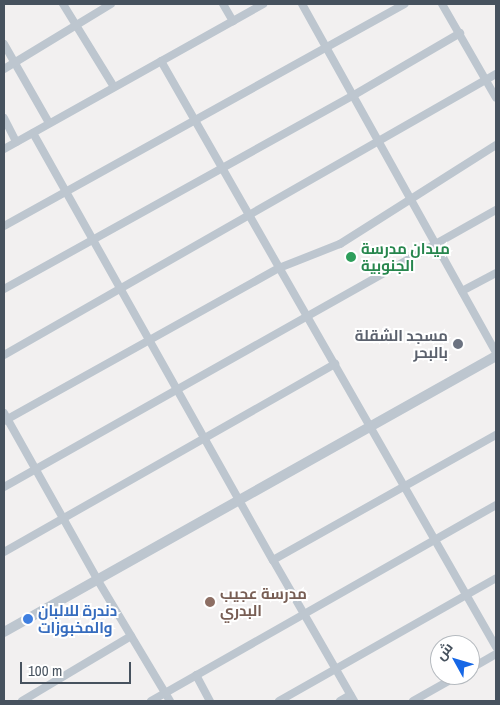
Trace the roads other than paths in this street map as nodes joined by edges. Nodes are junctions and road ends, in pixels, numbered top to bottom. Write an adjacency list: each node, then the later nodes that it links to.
1 (63, 4): 9 (street)
2 (111, 4): 9 (street)
3 (224, 4): 8 (street)
4 (263, 4): 8 (street)
5 (302, 4): 12 (street)
6 (405, 4): 12 (street)
7 (442, 4): 10 (street)
8 (233, 21): 13 (street)
9 (76, 23): 14 (street); 18 (street)
10 (460, 33): 17 (street); 19 (street)
11 (4, 44): 14 (street)
12 (326, 47): 19 (street); 22 (street)
13 (161, 61): 18 (street); 22 (street)
14 (14, 63): 15 (street); 23 (street)
15 (4, 69)
16 (496, 74): 17 (street)
17 (486, 80): 20 (street); 25 (street)
18 (114, 87): 23 (street)
19 (354, 95): 25 (street); 29 (street)
20 (496, 98)
21 (4, 118): 26 (street)
22 (195, 121): 29 (street); 30 (street)
23 (49, 123): 24 (street)
24 (33, 132): 26 (street); 30 (street)
25 (380, 140): 31 (street); 33 (street)
26 (16, 142): 28 (street)
27 (496, 145): 31 (street)
28 (4, 149)
29 (222, 168): 33 (street); 35 (street)
30 (66, 191): 34 (street); 35 (street)
31 (411, 198): 36 (street); 37 (street)
32 (496, 210): 36 (street)
33 (249, 215): 37 (street); 40 (street)
34 (4, 226)
35 (92, 240): 39 (street); 40 (street)
36 (438, 245): 41 (street); 42 (street)
37 (279, 268): 42 (street); 43 (street)
38 (496, 272): 41 (street)
39 (4, 289)
40 (120, 289): 43 (street); 45 (street)
41 (462, 292): 44 (street)
42 (308, 316): 46 (street); 47 (street)
43 (147, 339): 47 (street); 48 (street)
44 (496, 354): 49 (street)
45 (4, 356)
46 (335, 364): 49 (street); 51 (street)
47 (176, 391): 51 (street); 52 (street)
48 (5, 418): 52 (street)
49 (370, 426): 53 (street); 55 (street)
50 (496, 435): 53 (street)
51 (203, 439): 55 (street); 57 (street)
52 (35, 469): 54 (street); 57 (street)
53 (405, 486): 58 (street); 60 (street)
54 (4, 487)
55 (239, 500): 60 (street); 62 (street)
56 (496, 505): 58 (street)
57 (64, 520): 59 (street); 62 (street)
58 (435, 539): 63 (street); 64 (street)
59 (4, 552)
60 (274, 560): 64 (street)
61 (496, 578): 63 (street)
62 (97, 579): 65 (street); 66 (street)
63 (466, 595): 67 (street); 70 (street)
64 (305, 615): 70 (street); 71 (street)
65 (4, 632)
66 (131, 636): 73 (street); 75 (street)
67 (496, 647)
68 (496, 654): 69 (street)
69 (480, 663)
70 (335, 669): 74 (street); 79 (street)
71 (196, 675): 73 (street); 78 (street)
72 (441, 685): 81 (street)
73 (166, 693): 76 (street); 77 (street)
74 (352, 698): 80 (street)
75 (22, 701)
76 (151, 701)
77 (170, 701)
78 (210, 701)
79 (279, 701)
80 (340, 701)
81 (413, 701)

